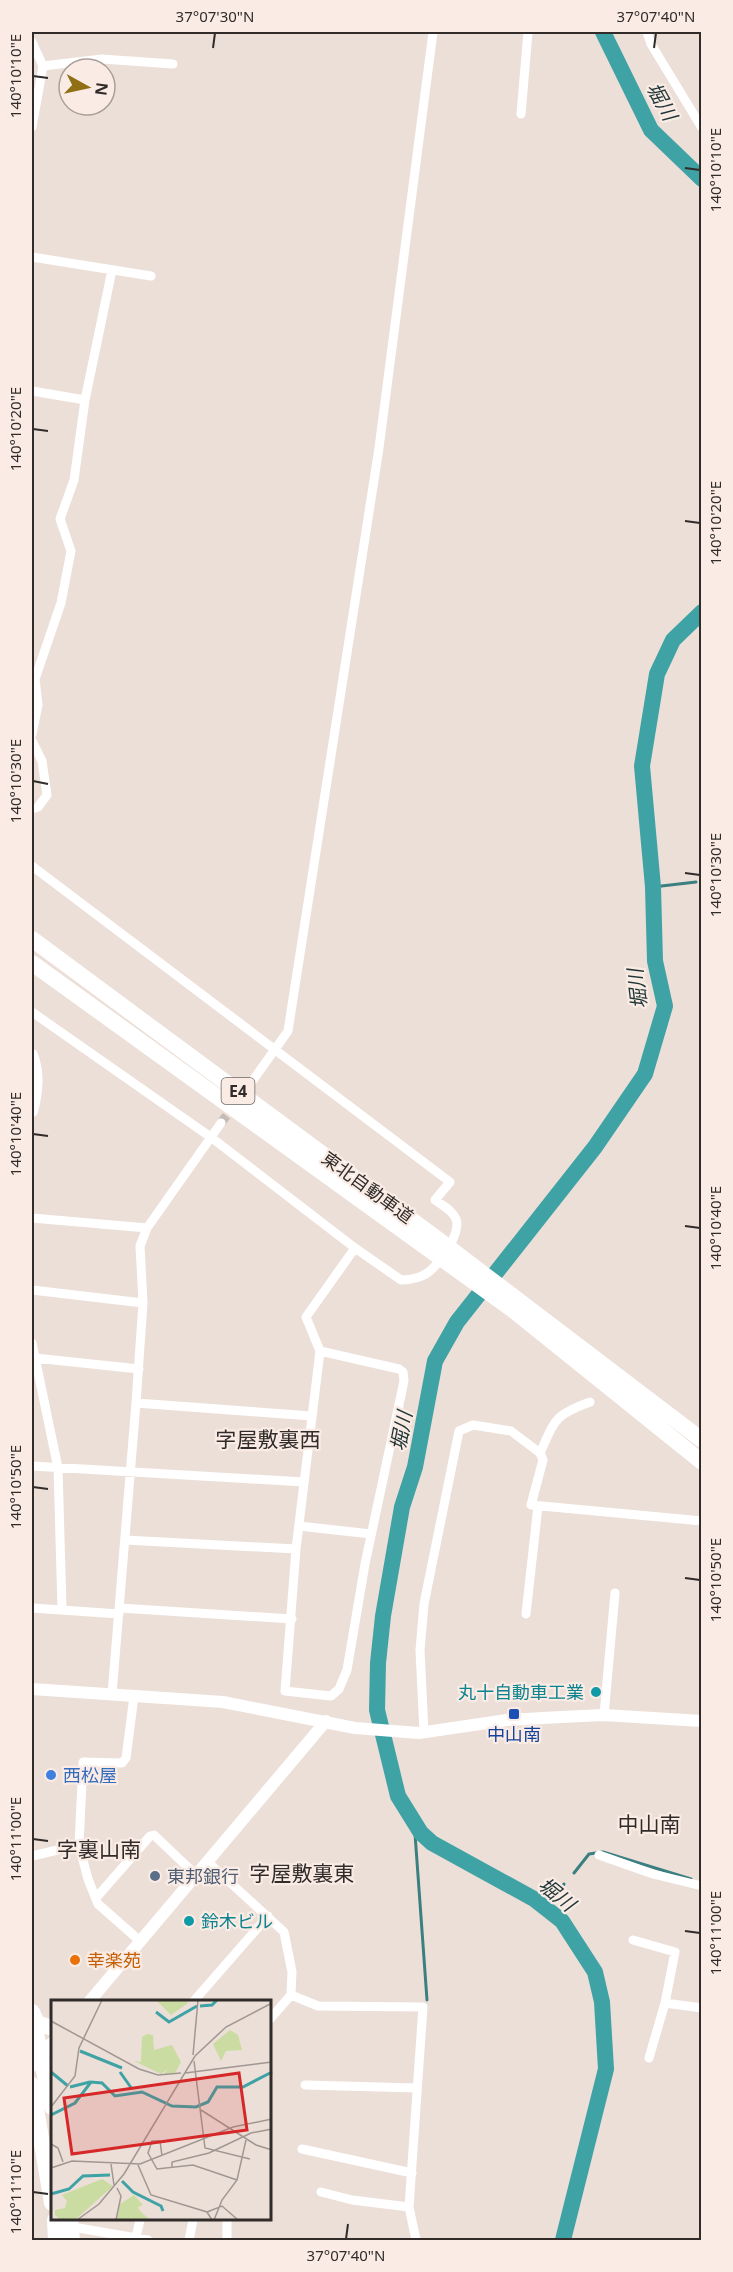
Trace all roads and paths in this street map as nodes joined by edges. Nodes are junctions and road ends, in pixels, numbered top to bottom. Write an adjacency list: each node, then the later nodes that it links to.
1 (433, 32): 22 (street)
2 (528, 32): 7 (street)
3 (647, 32): 9 (street)
4 (32, 42): 6 (street)
5 (173, 64): 6 (street)
6 (43, 66): 8 (street)
7 (521, 114)
8 (32, 127)
9 (702, 128)
10 (32, 257): 11 (street)
11 (112, 270): 12 (street); 14 (street)
12 (151, 276)
13 (32, 391): 14 (street)
14 (85, 400): 15 (street)
15 (32, 734)
16 (32, 741): 17 (street)
17 (32, 809)
18 (32, 866): 22 (street)
19 (32, 939): 31 (highway, 東北自動車道 / E4)
20 (32, 963): 31 (highway, 東北自動車道 / E4)
21 (32, 1012): 27 (street)
22 (274, 1050): 24 (street); 30 (street)
23 (32, 1055): 25 (street)
24 (251, 1083)
25 (32, 1111)
26 (221, 1123): 27 (street)
27 (212, 1138): 29 (street); 30 (street)
28 (32, 1218): 29 (street)
29 (147, 1228): 33 (street)
30 (355, 1248): 36 (street)
31 (441, 1249): 34 (highway, 東北自動車道 / E4)
32 (32, 1290): 33 (street)
33 (143, 1303): 38 (street)
34 (517, 1306): 42 (highway, 東北自動車道 / E4); 44 (highway, 東北自動車道 / E4)
35 (32, 1343): 37 (street)
36 (320, 1351): 41 (street); 52 (street)
37 (35, 1358): 38 (street); 46 (street)
38 (139, 1369): 40 (street)
39 (590, 1402): 43 (street)
40 (136, 1403): 41 (street); 47 (street)
41 (312, 1416): 48 (street)
42 (702, 1440)
43 (540, 1453): 49 (street); 67 (street)
44 (702, 1462)
45 (32, 1466): 46 (street)
46 (58, 1468): 47 (street); 57 (street)
47 (131, 1471): 48 (street); 53 (street)
48 (304, 1482): 51 (street)
49 (538, 1506): 50 (street); 59 (street)
50 (702, 1521)
51 (299, 1526): 52 (street); 54 (street)
52 (371, 1534): 60 (street)
53 (125, 1540): 54 (street); 58 (street)
54 (296, 1549): 60 (street)
55 (615, 1593): 64 (street)
56 (32, 1608): 57 (street)
57 (62, 1609): 58 (street)
58 (119, 1611): 60 (street); 62 (street)
59 (526, 1614)
60 (292, 1619)
61 (32, 1689): 62 (street)
62 (112, 1694): 63 (street)
63 (134, 1696): 65 (street); 68 (street)
64 (604, 1715): 66 (street); 67 (street)
65 (326, 1721): 67 (street); 71 (street)
66 (702, 1721)
67 (422, 1732)
68 (79, 1845): 70 (street); 74 (street)
69 (599, 1855): 73 (street)
70 (32, 1856)
71 (209, 1863): 72 (street); 75 (street)
72 (197, 1876): 74 (street); 77 (street)
73 (702, 1886)
74 (96, 1898): 77 (street)
75 (268, 1916): 78 (street); 80 (street)
76 (633, 1940): 81 (street)
77 (140, 1941): 79 (street)
78 (291, 1995): 84 (street); 90 (street)
79 (91, 2000)
80 (195, 2000)
81 (665, 2002): 82 (street); 87 (street)
82 (702, 2008)
83 (32, 2013): 85 (highway); 86 (highway)
84 (272, 2017)
85 (51, 2028)
86 (42, 2055): 91 (highway)
87 (649, 2058)
88 (32, 2085): 96 (highway)
89 (305, 2085): 90 (street)
90 (417, 2088): 94 (street)
91 (51, 2102)
92 (32, 2129): 97 (highway)
93 (302, 2149): 94 (street)
94 (412, 2173): 98 (street)
95 (321, 2192): 98 (street)
96 (51, 2199)
97 (51, 2201)
98 (409, 2207): 108 (street)
99 (140, 2221): 104 (street)
100 (193, 2221): 106 (street)
101 (227, 2221): 107 (street)
102 (63, 2228): 103 (street)
103 (105, 2236): 104 (street)
104 (136, 2237): 105 (street)
105 (148, 2241)
106 (189, 2241)
107 (227, 2241)
108 (416, 2241)

